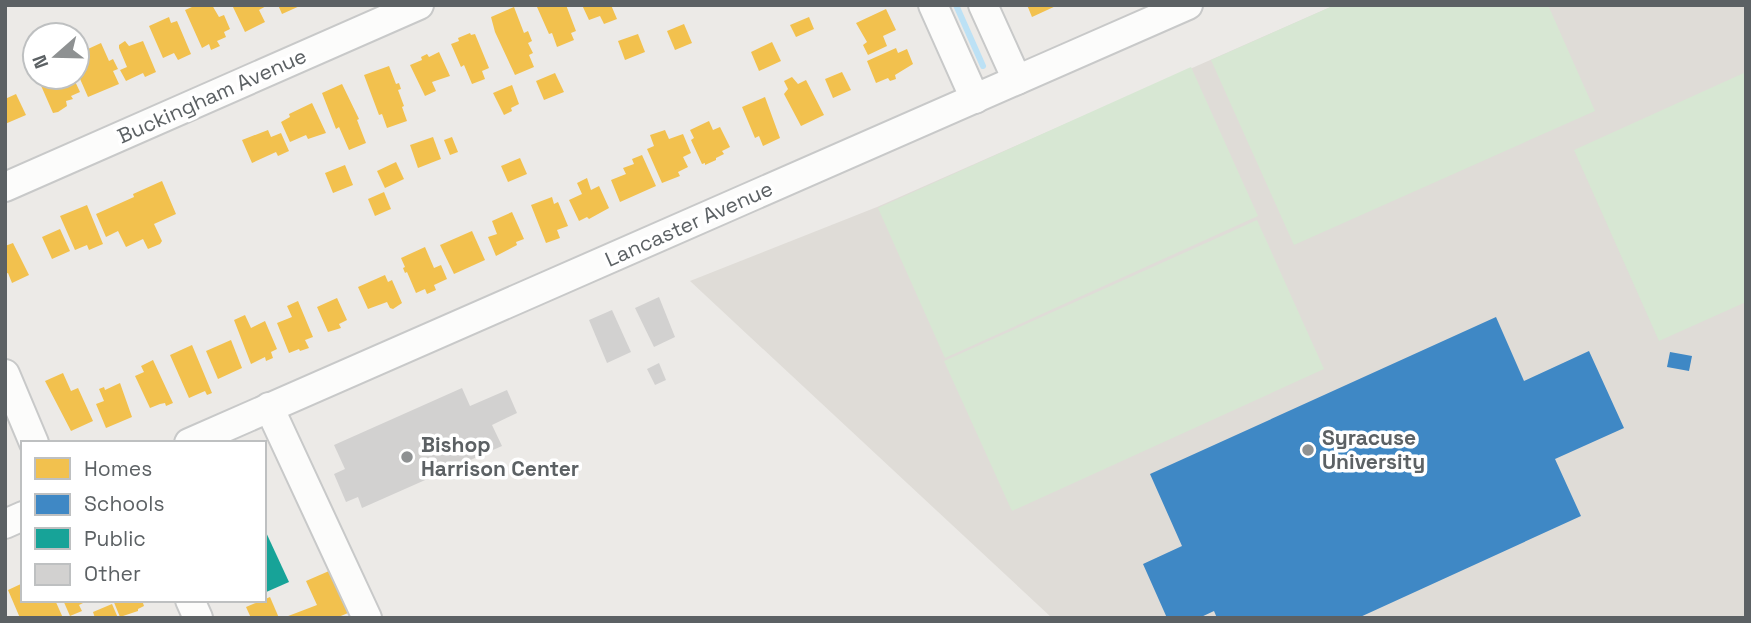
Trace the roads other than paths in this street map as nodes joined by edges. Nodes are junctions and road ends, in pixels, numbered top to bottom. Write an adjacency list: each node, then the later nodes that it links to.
1 (419, 5): 7 (street, Buckingham Avenue)
2 (933, 5): 6 (street)
3 (983, 5): 5 (street)
4 (1188, 5): 5 (street, Lancaster Avenue)
5 (1017, 80): 6 (street, Lancaster Avenue)
6 (975, 99): 9 (street, Lancaster Avenue)
7 (5, 187)
8 (5, 374): 10 (street)
9 (269, 407): 11 (street, Lancaster Avenue); 16 (street)
10 (33, 441)
11 (193, 441)
12 (21, 517): 13 (street)
13 (5, 524)
14 (191, 602): 15 (street)
15 (198, 618)
16 (367, 618)

